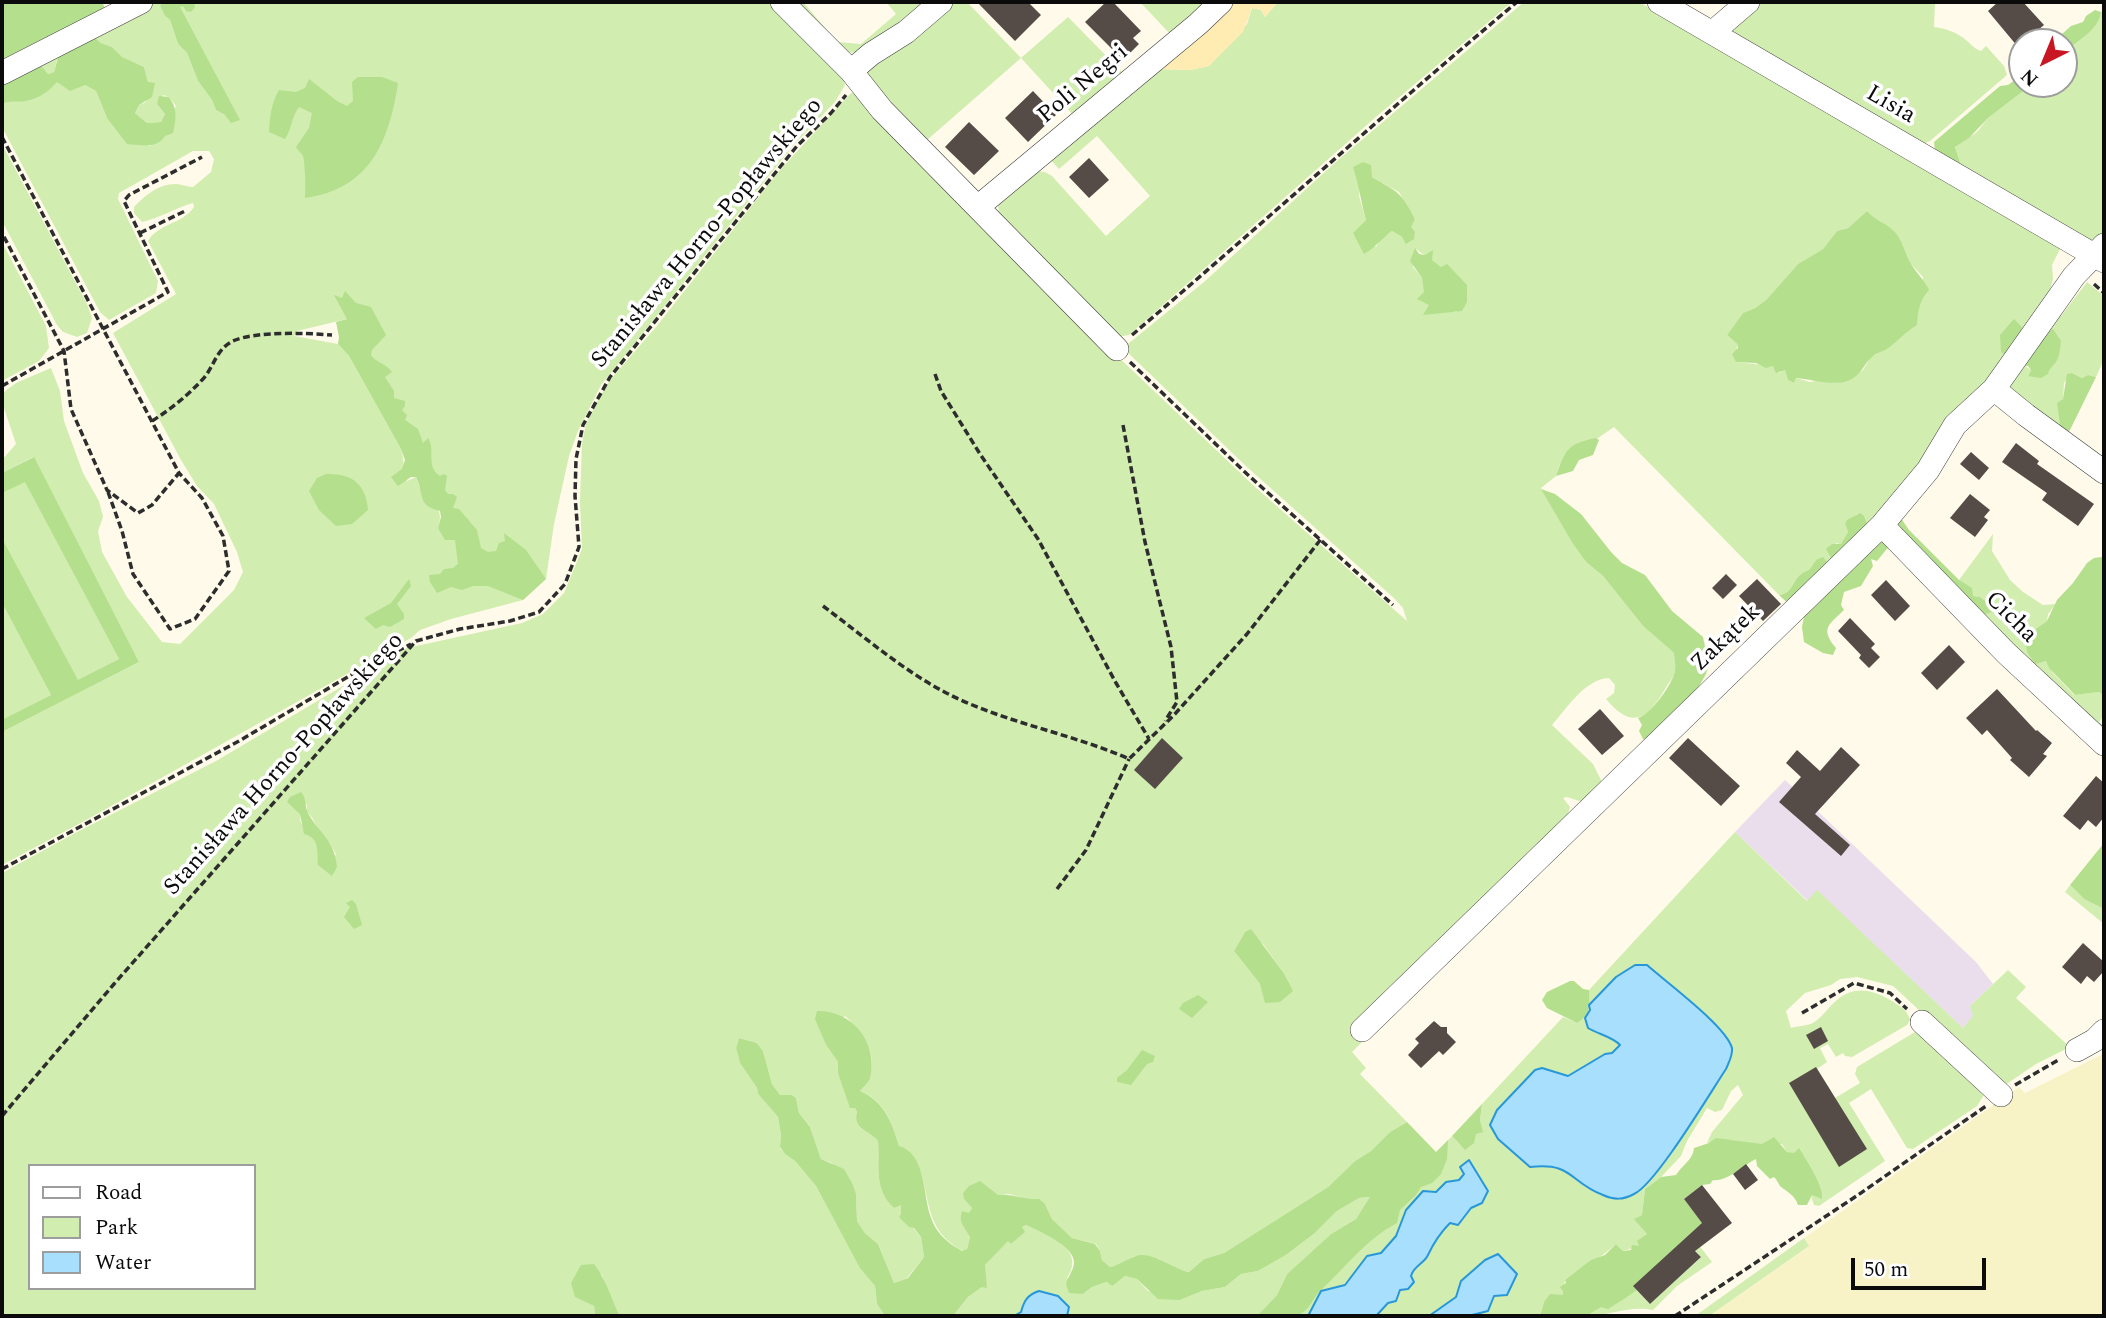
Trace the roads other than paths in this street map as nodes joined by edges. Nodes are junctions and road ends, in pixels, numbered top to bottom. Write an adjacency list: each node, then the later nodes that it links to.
1 (141, 2): 9 (street)
2 (782, 2): 8 (street)
3 (941, 2): 8 (street)
4 (1221, 2): 10 (street, Poli Negri)
5 (1660, 2): 7 (street, Lisia)
6 (1748, 2): 7 (street)
7 (1713, 32): 11 (street, Lisia)
8 (851, 71): 10 (street)
9 (2, 73)
10 (979, 206): 12 (street)
11 (2101, 253): 13 (street, Zakątek)
12 (1116, 349)
13 (1994, 389): 14 (street); 15 (street, Zakątek)
14 (2104, 471)
15 (1882, 525): 16 (street, Cicha); 18 (street, Zakątek)
16 (2104, 744)
17 (1922, 1022): 21 (street)
18 (1362, 1030)
19 (2104, 1031): 20 (street)
20 (2077, 1050)
21 (2001, 1095)

